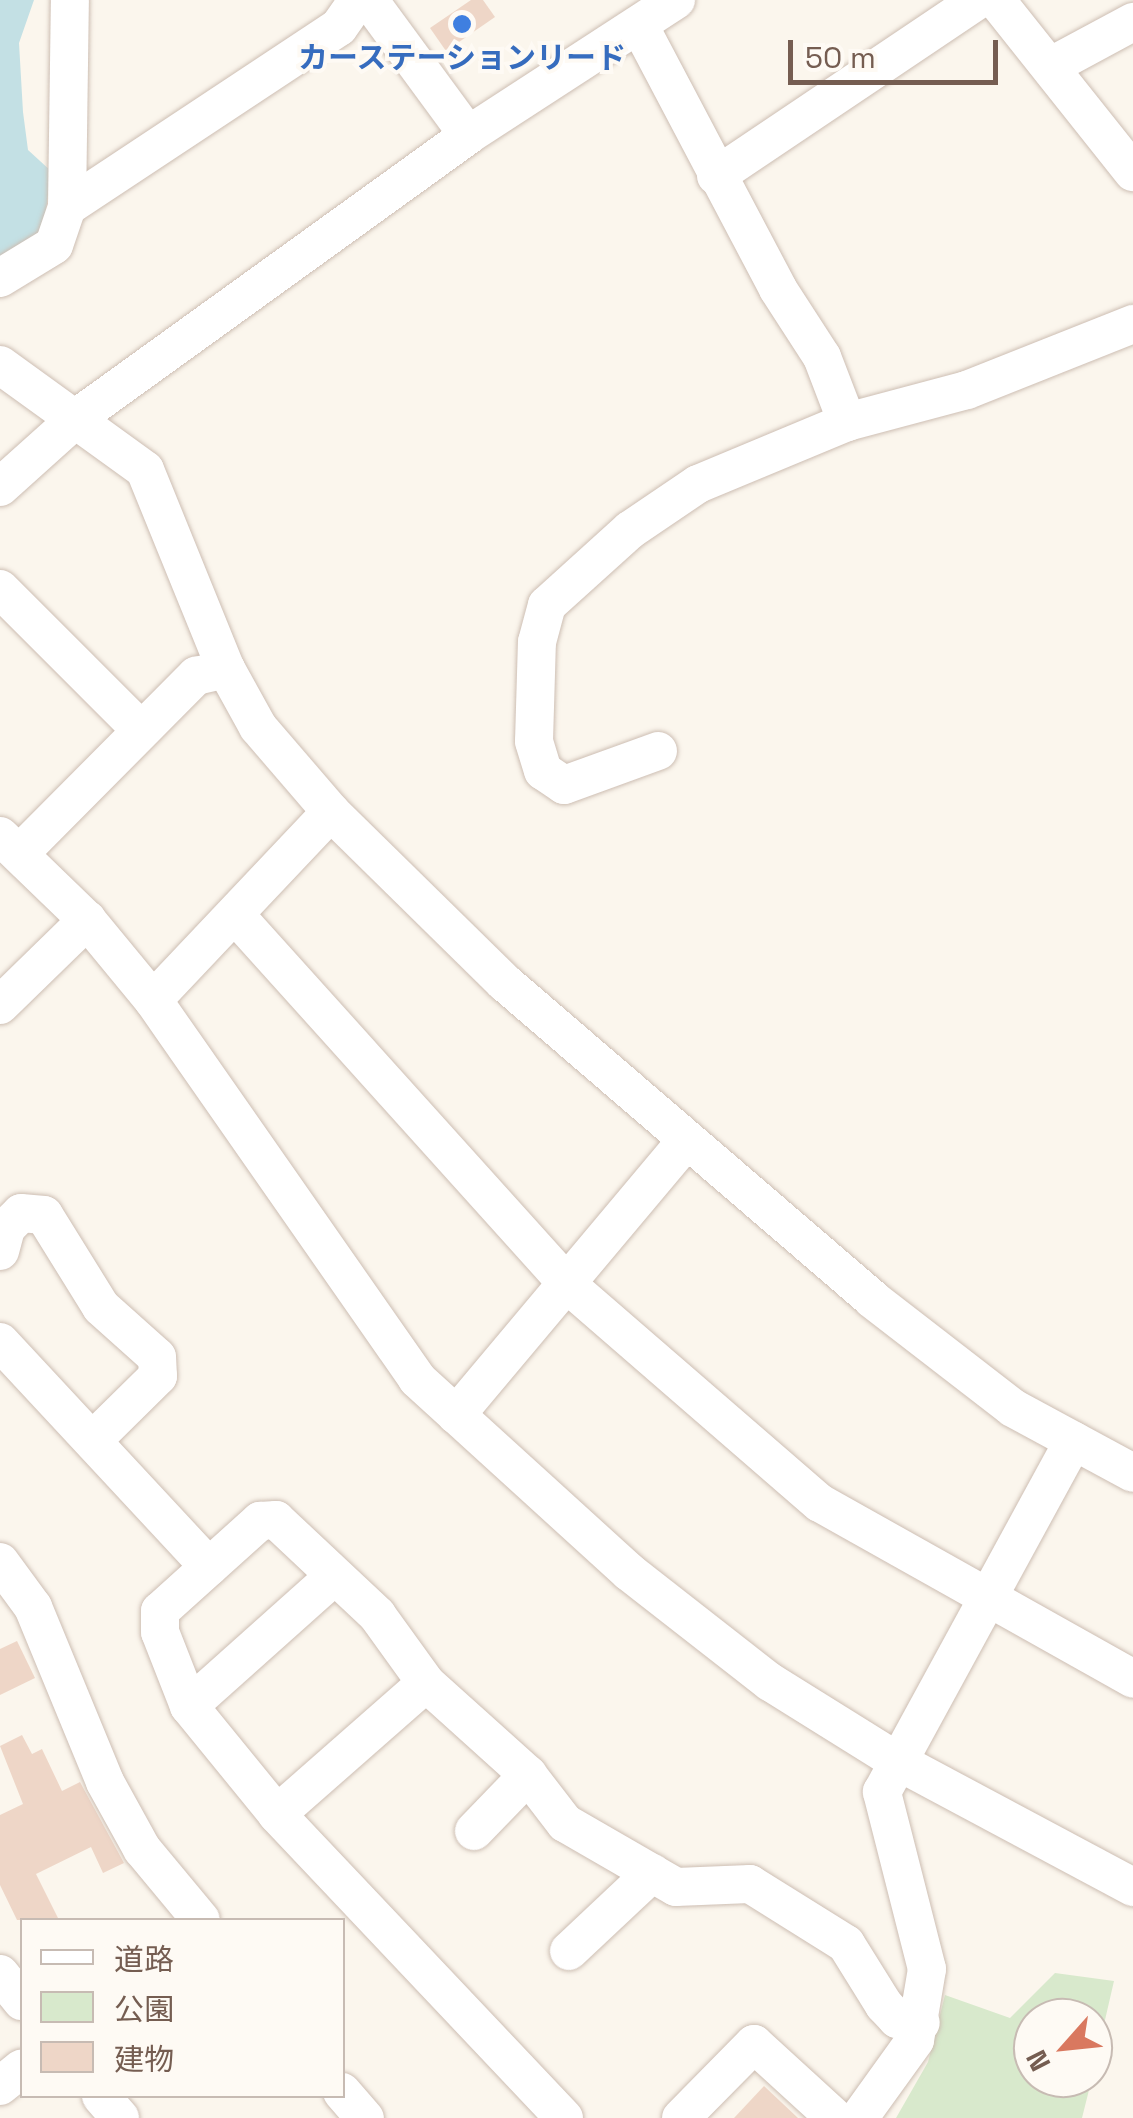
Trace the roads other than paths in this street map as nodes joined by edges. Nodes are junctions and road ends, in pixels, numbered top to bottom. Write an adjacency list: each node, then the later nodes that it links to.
1 (70, 0): 13 (street)
2 (358, 0): 13 (street)
3 (369, 0): 10 (street)
4 (676, 0): 8 (street)
5 (978, 0): 12 (street)
6 (996, 0): 9 (street)
7 (1133, 22): 9 (street)
8 (639, 24): 10 (street); 12 (street)
9 (1053, 66): 11 (street)
10 (468, 135): 17 (street)
11 (1133, 172)
12 (716, 176): 18 (street)
13 (67, 208): 14 (street)
14 (0, 278)
15 (1133, 324): 18 (street)
16 (0, 365): 17 (street)
17 (79, 416): 19 (street); 21 (street)
18 (848, 422): 23 (street)
19 (0, 487)
20 (0, 589): 22 (street)
21 (226, 669): 22 (street); 24 (street)
22 (141, 730): 25 (street)
23 (658, 751)
24 (331, 812): 26 (street); 30 (street)
25 (10, 845): 27 (street)
26 (237, 917): 28 (street); 32 (street)
27 (87, 920): 28 (street); 29 (street)
28 (153, 1000): 34 (street)
29 (0, 1005)
30 (687, 1140): 32 (street); 36 (street)
31 (0, 1250): 35 (street)
32 (568, 1285): 34 (street); 41 (street)
33 (0, 1342): 35 (street)
34 (456, 1415): 46 (street)
35 (93, 1440): 39 (street)
36 (1073, 1441): 37 (street); 41 (street)
37 (1133, 1473)
38 (0, 1562): 42 (street)
39 (208, 1568): 40 (street); 45 (street)
40 (332, 1578): 44 (street); 45 (street)
41 (989, 1597): 43 (street); 46 (street)
42 (16, 1615): 52 (street)
43 (1133, 1679)
44 (426, 1683): 47 (street); 48 (street)
45 (189, 1706): 48 (street)
46 (897, 1761): 51 (street); 56 (street)
47 (528, 1775): 49 (street); 50 (street)
48 (277, 1814): 61 (street)
49 (474, 1831)
50 (652, 1873): 53 (street); 56 (street)
51 (1133, 1888)
52 (199, 1918)
53 (569, 1951)
54 (0, 1974): 55 (street)
55 (20, 1999)
56 (920, 2023): 64 (street)
57 (20, 2070): 58 (street)
58 (0, 2086)
59 (103, 2098): 60 (street)
60 (120, 2118)
61 (564, 2118)
62 (682, 2118): 63 (street)
63 (835, 2118)
64 (859, 2118)

